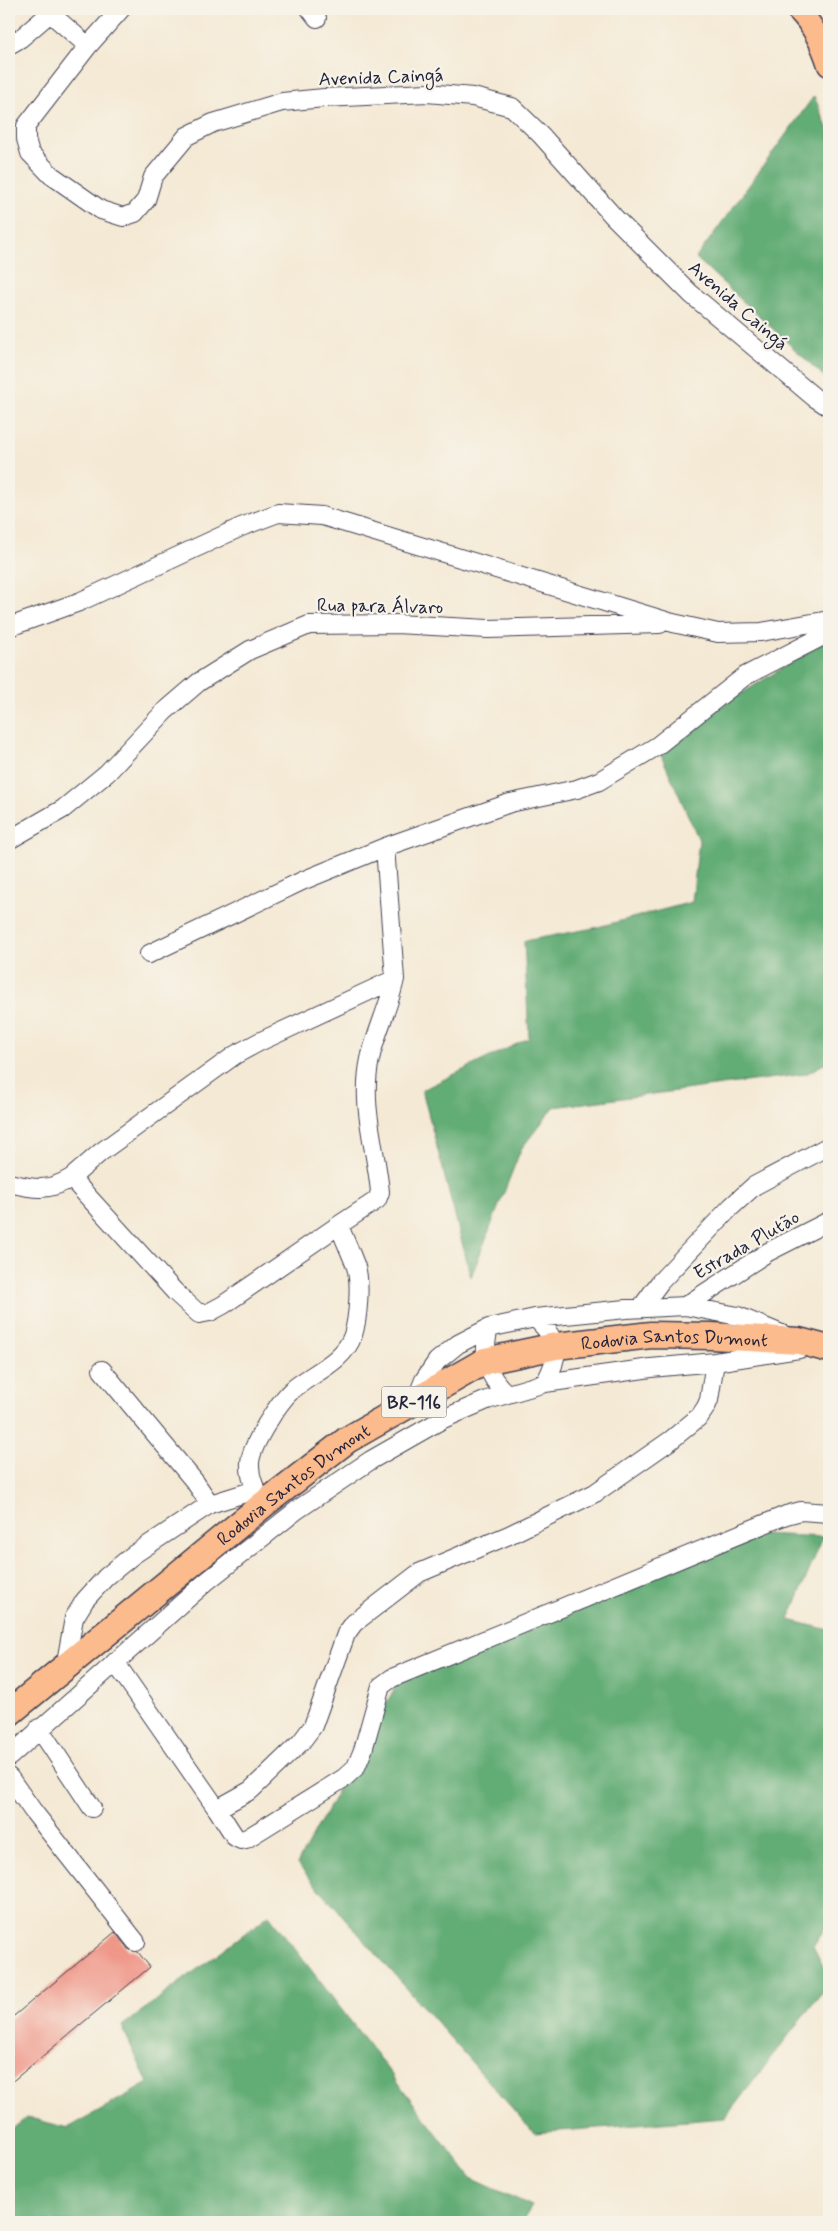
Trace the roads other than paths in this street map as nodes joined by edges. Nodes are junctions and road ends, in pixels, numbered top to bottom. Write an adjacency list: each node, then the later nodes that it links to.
1 (121, 9): 5 (street)
2 (797, 9): 6 (main road)
3 (53, 11): 4 (street); 5 (street)
4 (9, 45)
5 (88, 46): 7 (street, Avenida Caingá)
6 (829, 65)
7 (829, 407)
8 (829, 620): 9 (street)
9 (673, 623): 10 (street); 12 (street, Rua para Álvaro)
10 (9, 627)
11 (829, 633): 13 (street)
12 (9, 840)
13 (385, 848): 14 (street); 15 (street)
14 (149, 954)
15 (396, 979): 17 (street); 20 (street)
16 (829, 1146): 22 (street)
17 (71, 1178): 18 (street); 20 (street)
18 (9, 1183)
19 (829, 1221): 21 (street, Estrada Plutão)
20 (339, 1225): 33 (street)
21 (685, 1306): 22 (street); 25 (street)
22 (641, 1308): 23 (street)
23 (535, 1318): 24 (street); 26 (street)
24 (489, 1328): 27 (street); 32 (street)
25 (816, 1345): 26 (highway, Rodovia Santos Dumont / BR-116); 28 (street)
26 (556, 1346): 27 (highway, Rodovia Santos Dumont / BR-116); 30 (street)
27 (485, 1361): 31 (street); 32 (highway, Rodovia Santos Dumont / BR-116)
28 (714, 1362): 30 (street); 42 (street)
29 (102, 1370): 34 (street)
30 (545, 1383): 31 (street)
31 (507, 1394): 36 (street)
32 (415, 1402): 33 (highway, Rodovia Santos Dumont / BR-116)
33 (260, 1497): 34 (street); 37 (highway, Rodovia Santos Dumont / BR-116)
34 (210, 1504): 37 (street)
35 (829, 1513): 42 (street)
36 (115, 1662): 38 (street); 42 (street)
37 (9, 1712)
38 (40, 1728): 39 (street); 41 (street)
39 (9, 1757)
40 (9, 1776): 43 (street)
41 (92, 1808)
42 (216, 1809)
43 (136, 1942)

